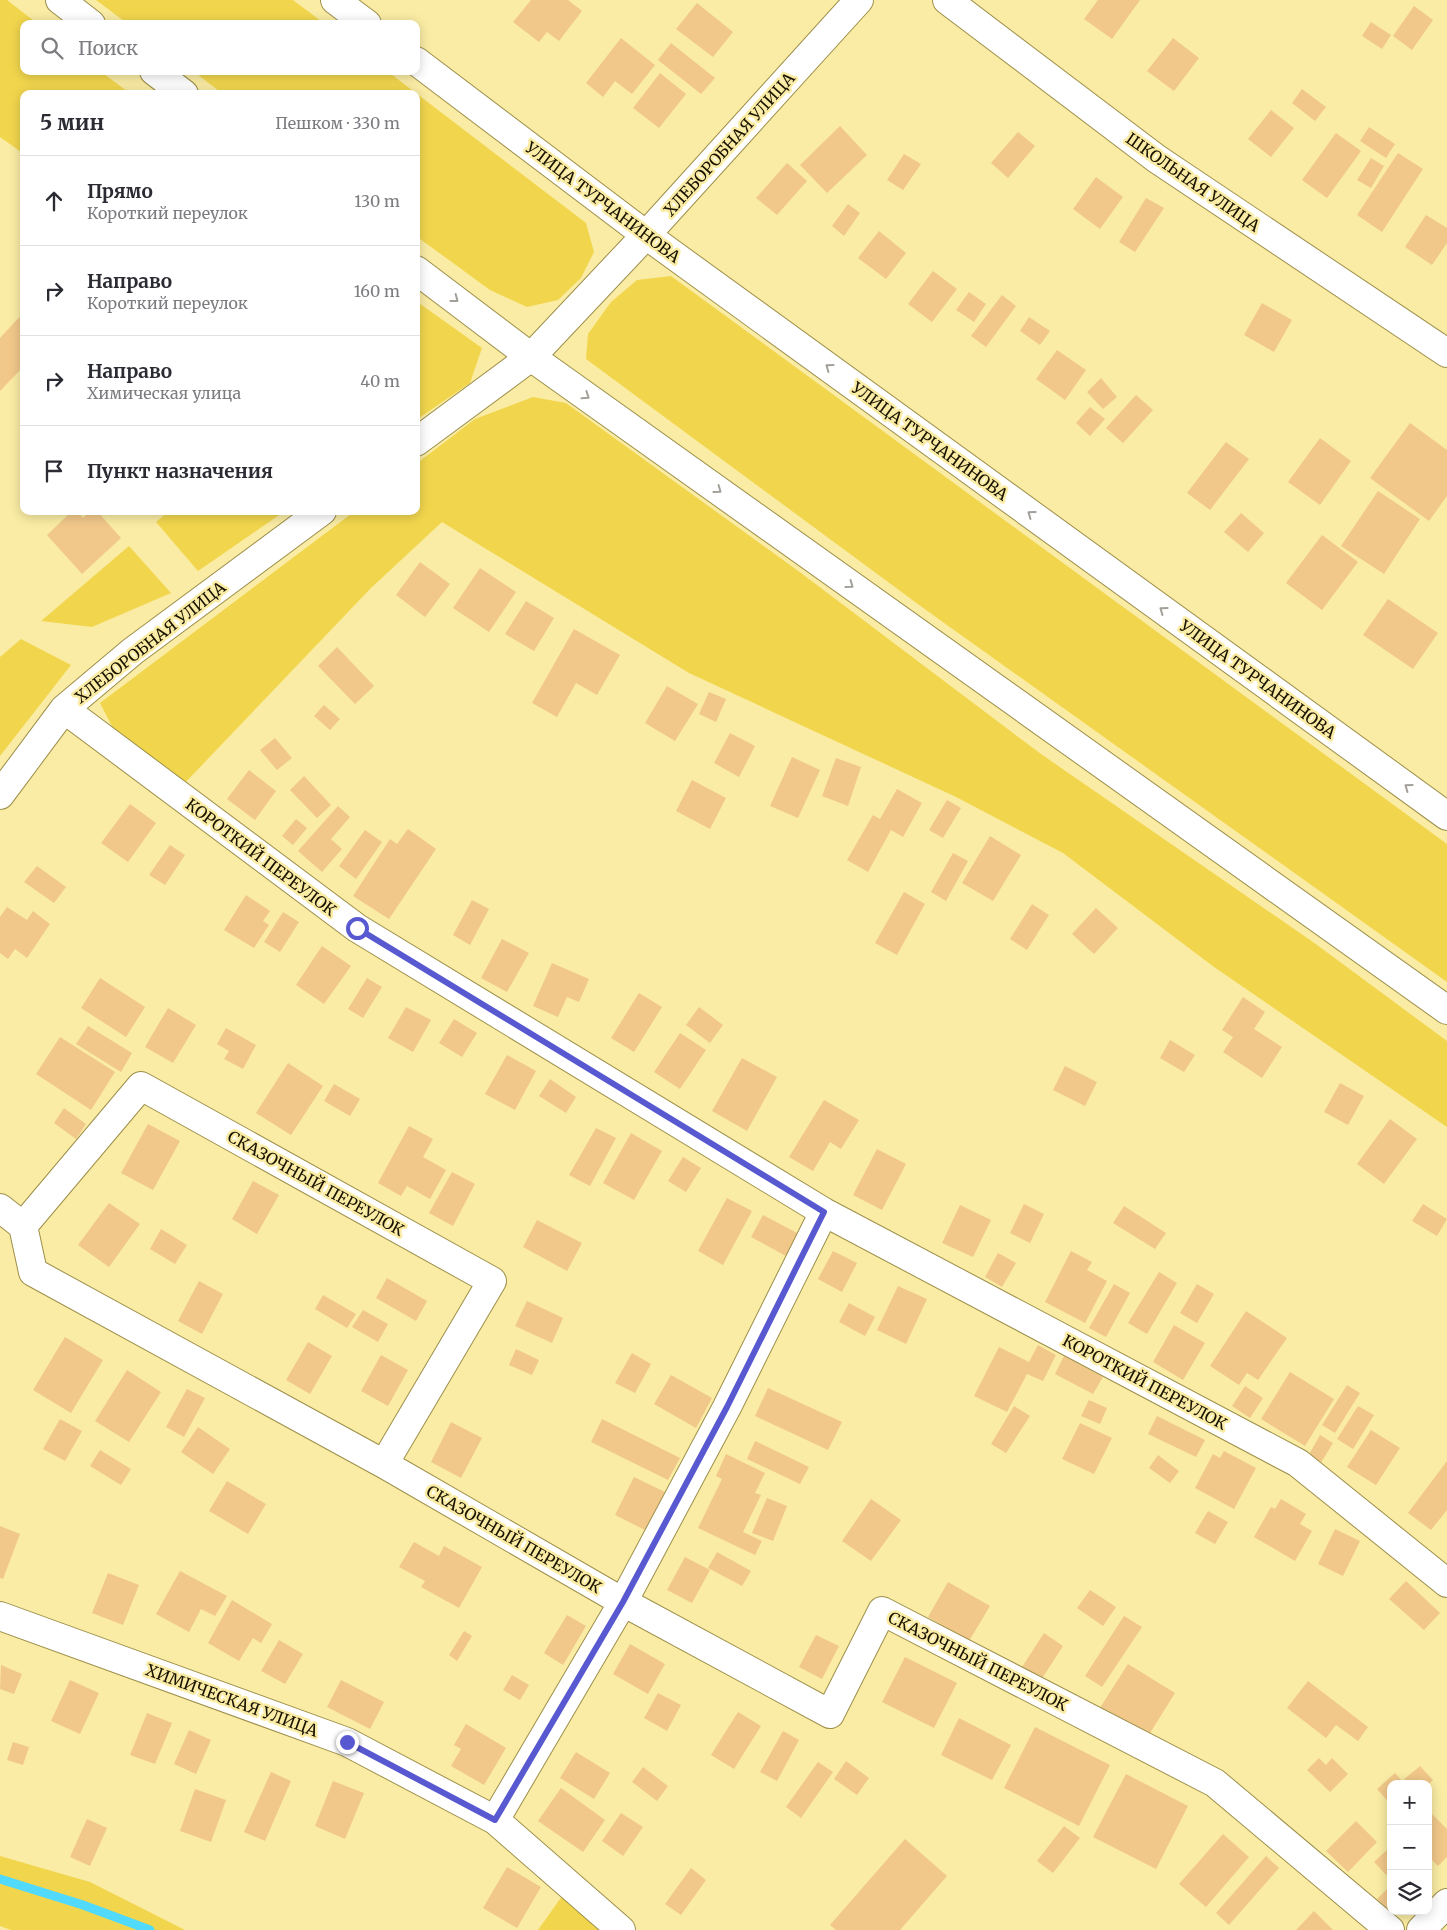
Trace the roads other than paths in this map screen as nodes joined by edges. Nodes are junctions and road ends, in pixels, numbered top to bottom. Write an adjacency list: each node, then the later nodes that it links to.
1 (60, 0): 5 (street)
2 (335, 0): 6 (street)
3 (859, 0): 10 (street, ХЛЕБОРОБНАЯ УЛИЦА)
4 (948, 0): 12 (street, ШКОЛЬНАЯ УЛИЦА)
5 (86, 20)
6 (362, 20)
7 (420, 64): 10 (street, УЛИЦА ТУРЧАНИНОВА)
8 (159, 75): 9 (street)
9 (179, 90)
10 (646, 235): 13 (street, ХЛЕБОРОБНАЯ УЛИЦА); 18 (street, УЛИЦА ТУРЧАНИНОВА, one-way to 10)
11 (420, 273): 13 (street, one-way to 13)
12 (1447, 353)
13 (531, 357): 14 (street, ХЛЕБОРОБНАЯ УЛИЦА); 19 (street, one-way to 19)
14 (420, 439)
15 (317, 515): 16 (street, ХЛЕБОРОБНАЯ УЛИЦА)
16 (64, 709): 17 (street, ХЛЕБОРОБНАЯ УЛИЦА); 21 (street, КОРОТКИЙ ПЕРЕУЛОК)
17 (0, 795)
18 (1447, 816)
19 (1447, 1010)
20 (0, 1208): 22 (street)
21 (824, 1212): 24 (street, КОРОТКИЙ ПЕРЕУЛОК); 25 (street)
22 (23, 1226): 23 (street, СКАЗОЧНЫЙ ПЕРЕУЛОК); 23 (street, СКАЗОЧНЫЙ ПЕРЕУЛОК)
23 (384, 1464): 25 (street, СКАЗОЧНЫЙ ПЕРЕУЛОК)
24 (1447, 1583)
25 (623, 1602): 27 (street); 30 (street, СКАЗОЧНЫЙ ПЕРЕУЛОК)
26 (0, 1616): 27 (street, ХИМИЧЕСКАЯ УЛИЦА)
27 (495, 1820): 29 (street, ХИМИЧЕСКАЯ УЛИЦА)
28 (1447, 1904): 31 (street)
29 (621, 1930)
30 (1390, 1930)
31 (1421, 1930)

